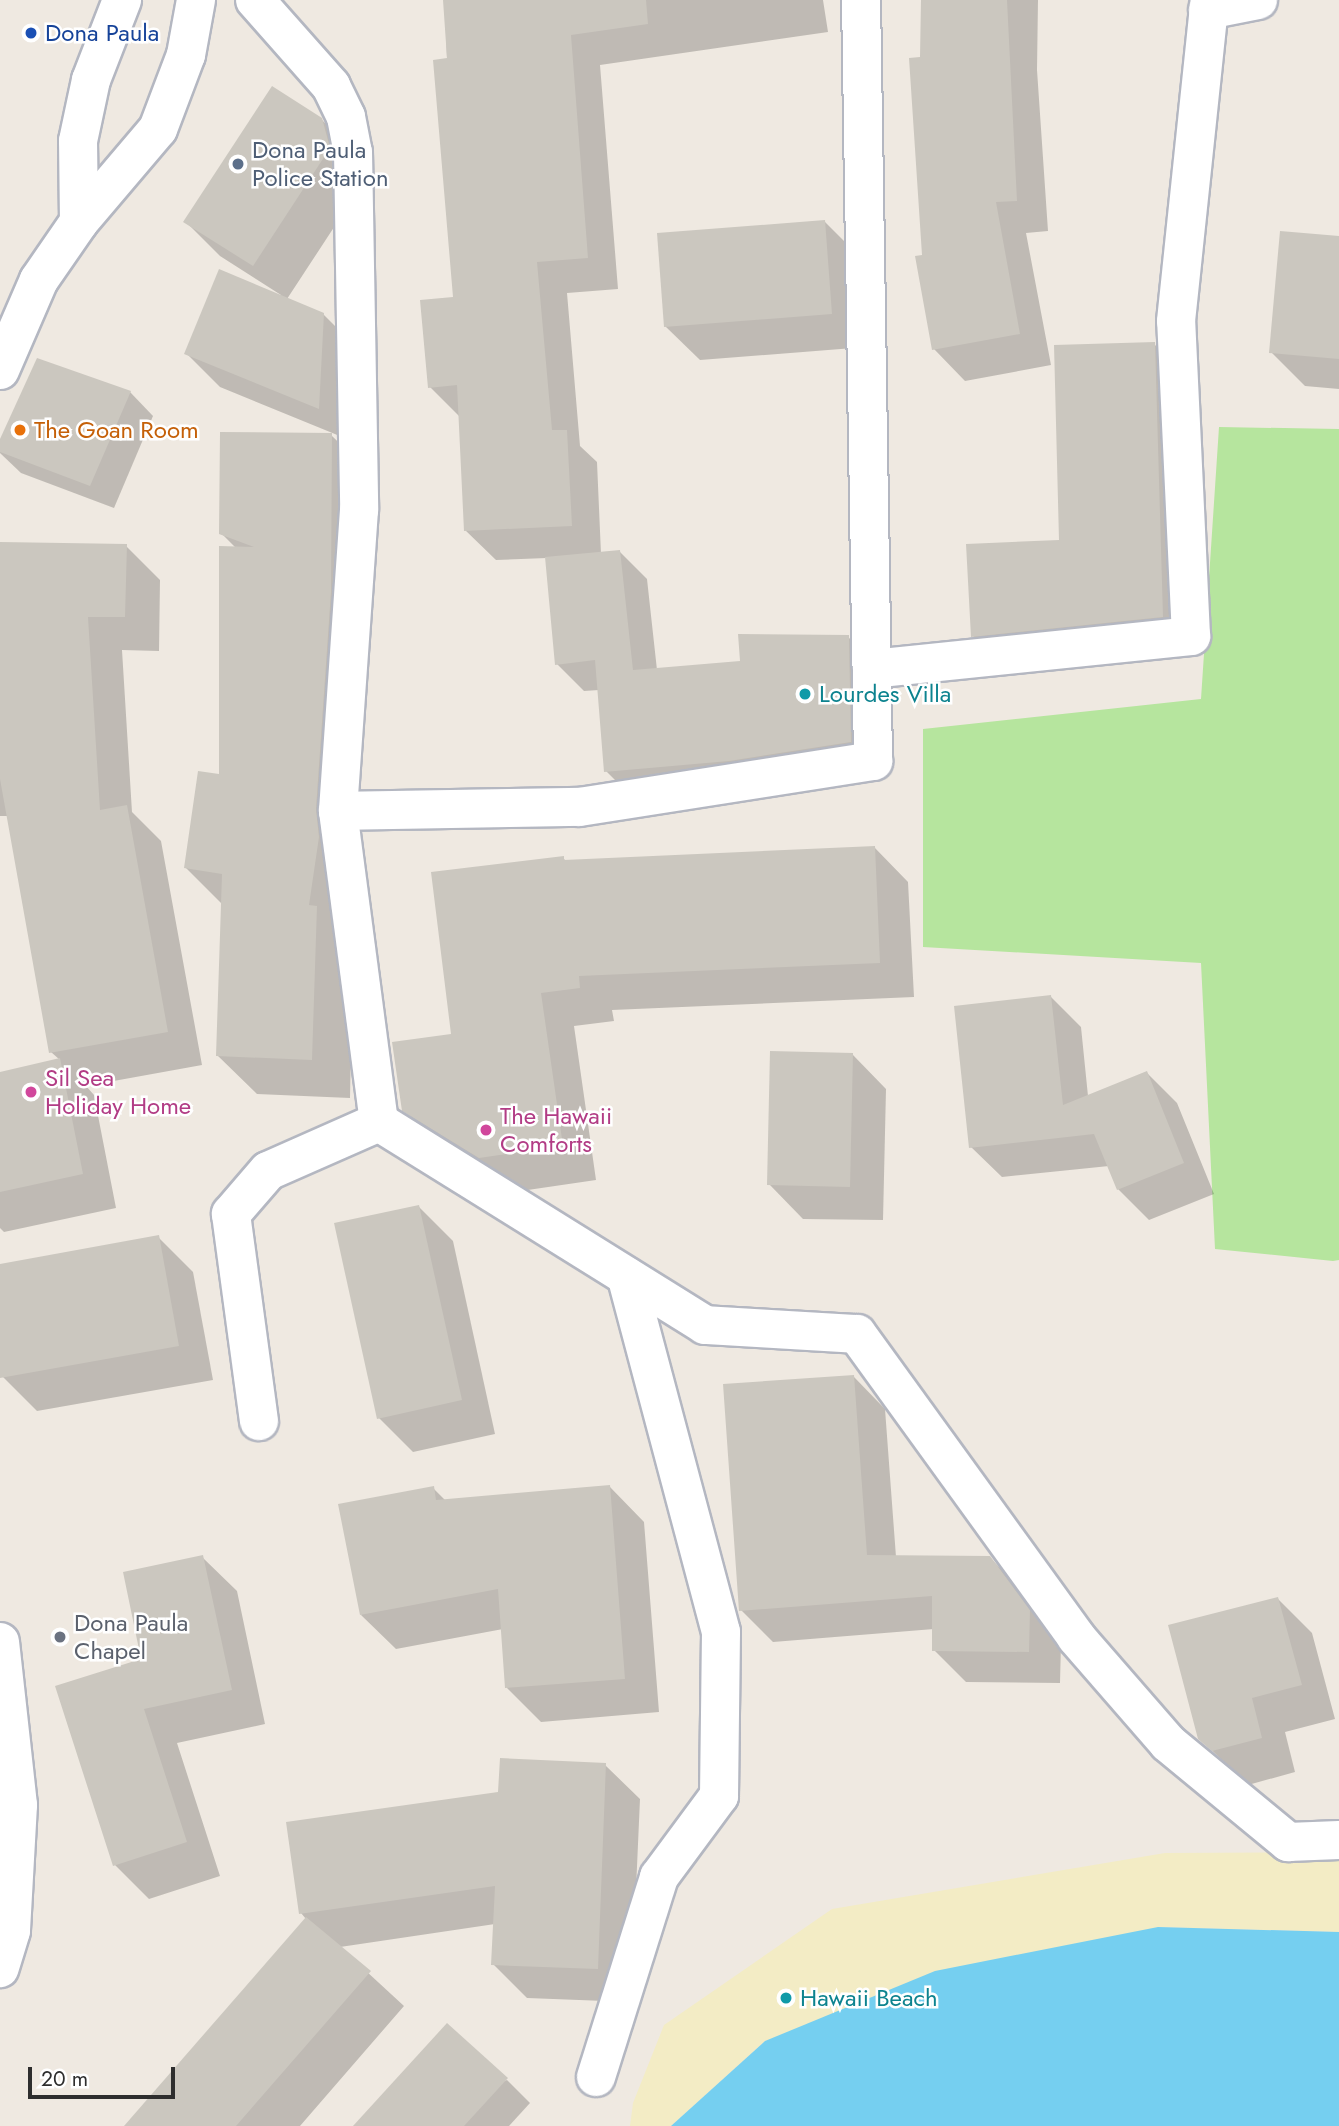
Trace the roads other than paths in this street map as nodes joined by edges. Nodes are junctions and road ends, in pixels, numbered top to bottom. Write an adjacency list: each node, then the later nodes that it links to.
1 (122, 0): 7 (street)
2 (196, 0): 7 (street)
3 (255, 0): 10 (street)
4 (861, 0): 9 (street)
5 (1258, 0): 6 (street)
6 (1209, 5): 9 (street)
7 (79, 222): 8 (street)
8 (0, 370)
9 (872, 669): 10 (street)
10 (338, 811): 11 (street)
11 (379, 1122): 12 (street); 13 (street)
12 (626, 1276): 15 (street); 17 (street)
13 (259, 1420)
14 (0, 1642): 16 (street)
15 (1339, 1840)
16 (0, 1968)
17 (596, 2077)

